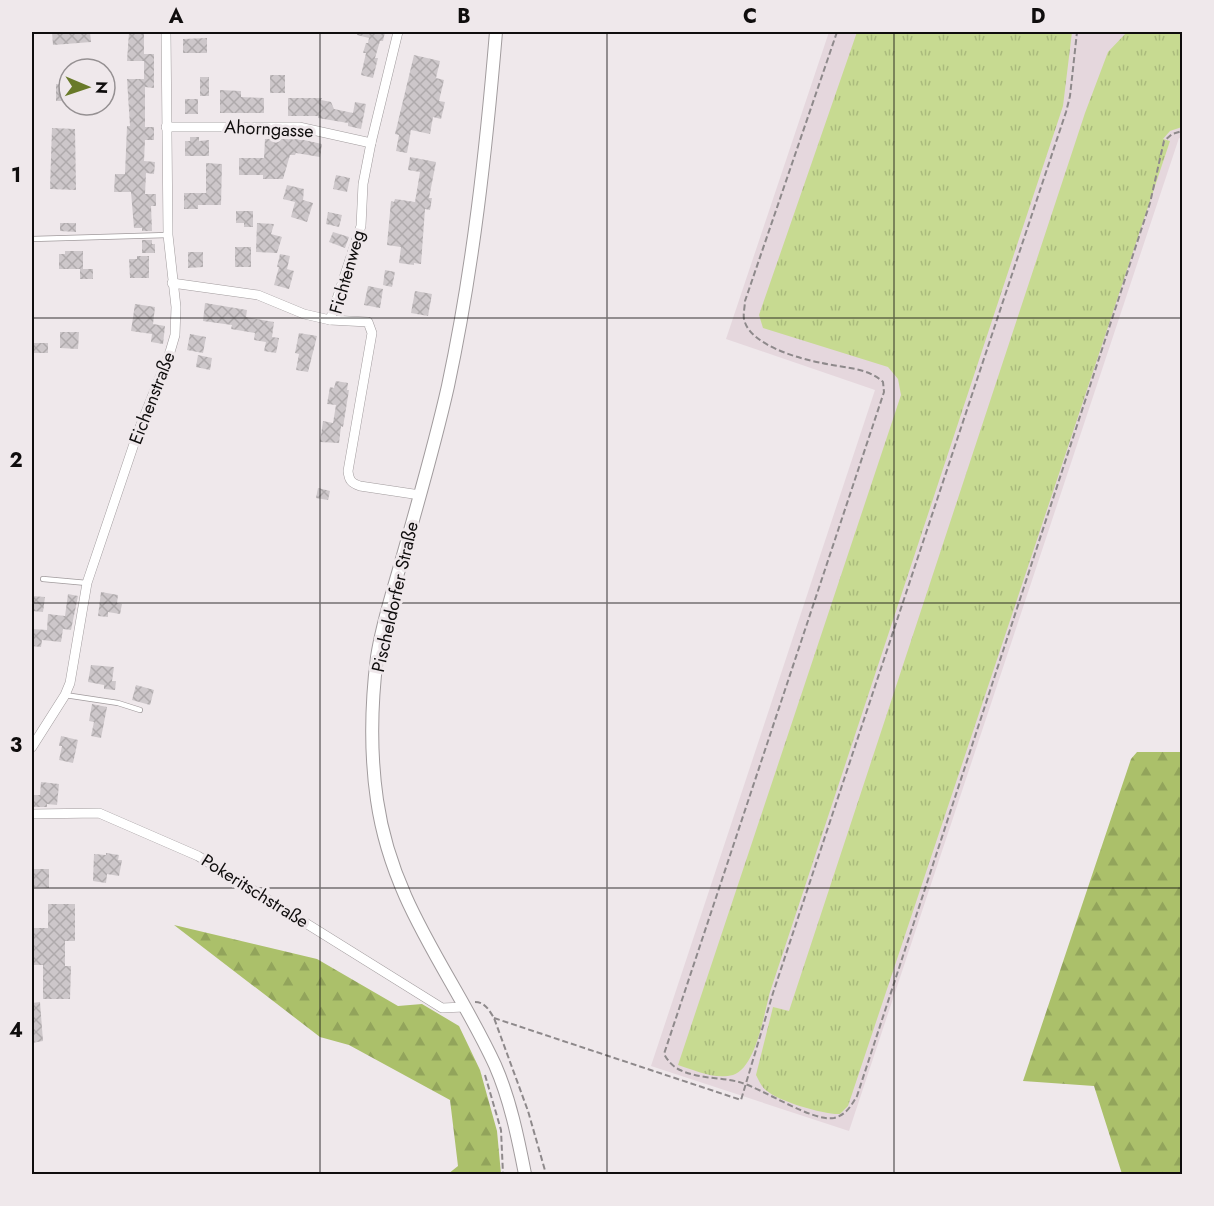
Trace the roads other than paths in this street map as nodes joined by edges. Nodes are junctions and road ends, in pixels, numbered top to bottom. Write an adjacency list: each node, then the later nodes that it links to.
1 (166, 32): 4 (street, Eichenstraße)
2 (398, 32): 5 (street, Fichtenweg)
3 (496, 32): 10 (main road, Pischeldorfer Straße)
4 (166, 127): 5 (street, Ahorngasse); 6 (street, Eichenstraße)
5 (371, 143): 9 (street, Fichtenweg)
6 (168, 235): 7 (lane); 8 (street, Eichenstraße)
7 (32, 239)
8 (172, 283): 9 (street); 12 (street, Eichenstraße)
9 (330, 320): 10 (street, Fichtenweg)
10 (420, 495): 17 (main road, Pischeldorfer Straße)
11 (42, 579): 12 (lane)
12 (87, 583): 13 (street, Eichenstraße)
13 (65, 695): 14 (lane); 15 (street, Eichenstraße)
14 (140, 710)
15 (32, 747)
16 (32, 814): 17 (street, Pokeritschstraße)
17 (464, 1007): 18 (main road, Pischeldorfer Straße)
18 (525, 1174)

